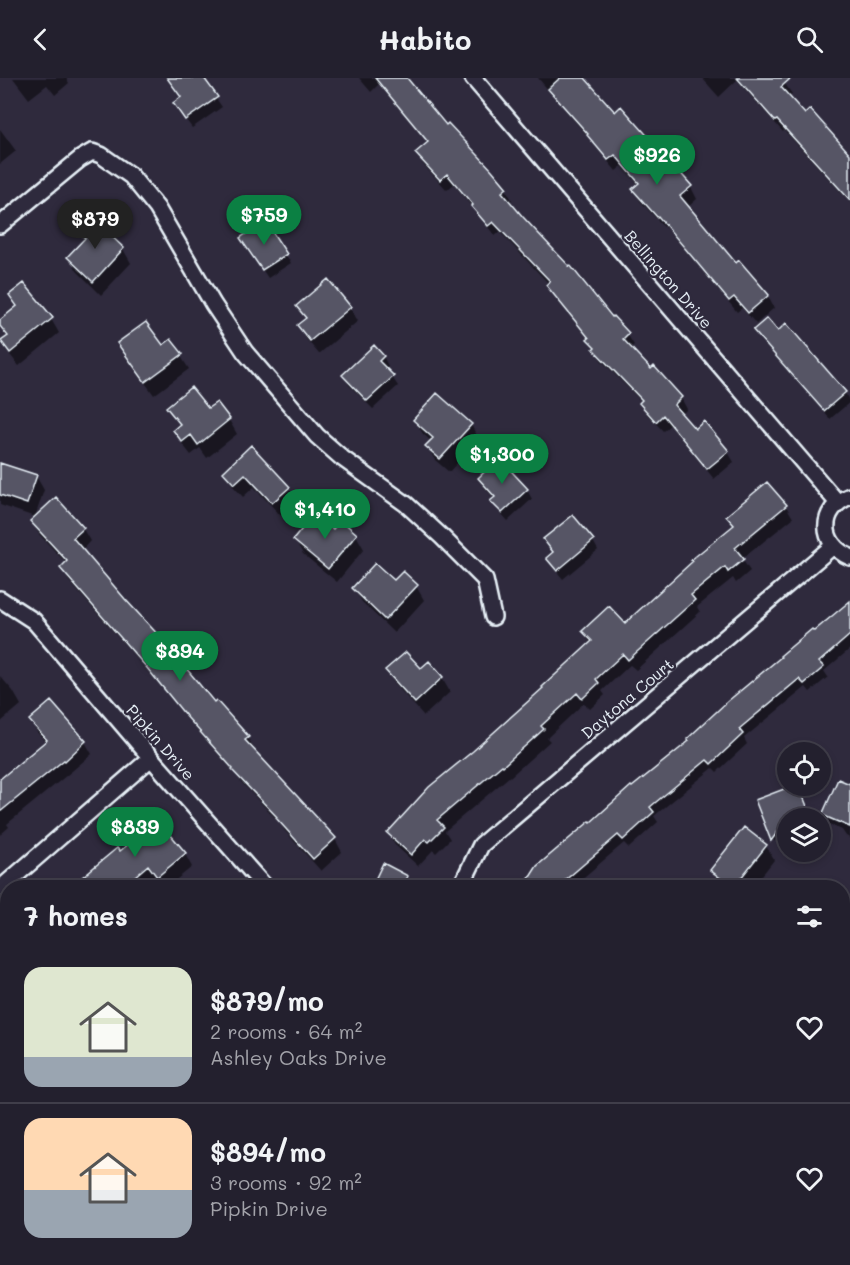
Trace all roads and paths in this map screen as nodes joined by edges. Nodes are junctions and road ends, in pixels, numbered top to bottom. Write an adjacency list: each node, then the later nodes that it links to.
1 (472, 78): 3 (street, Bellington Drive)
2 (0, 225): 7 (street)
3 (844, 499): 4 (street)
4 (833, 546): 5 (street); 11 (street, Daytona Court)
5 (850, 557)
6 (0, 599): 8 (street, Pipkin Drive)
7 (493, 617)
8 (151, 758): 9 (street); 10 (street, Pipkin Drive)
9 (10, 880)
10 (259, 880)
11 (464, 880)

